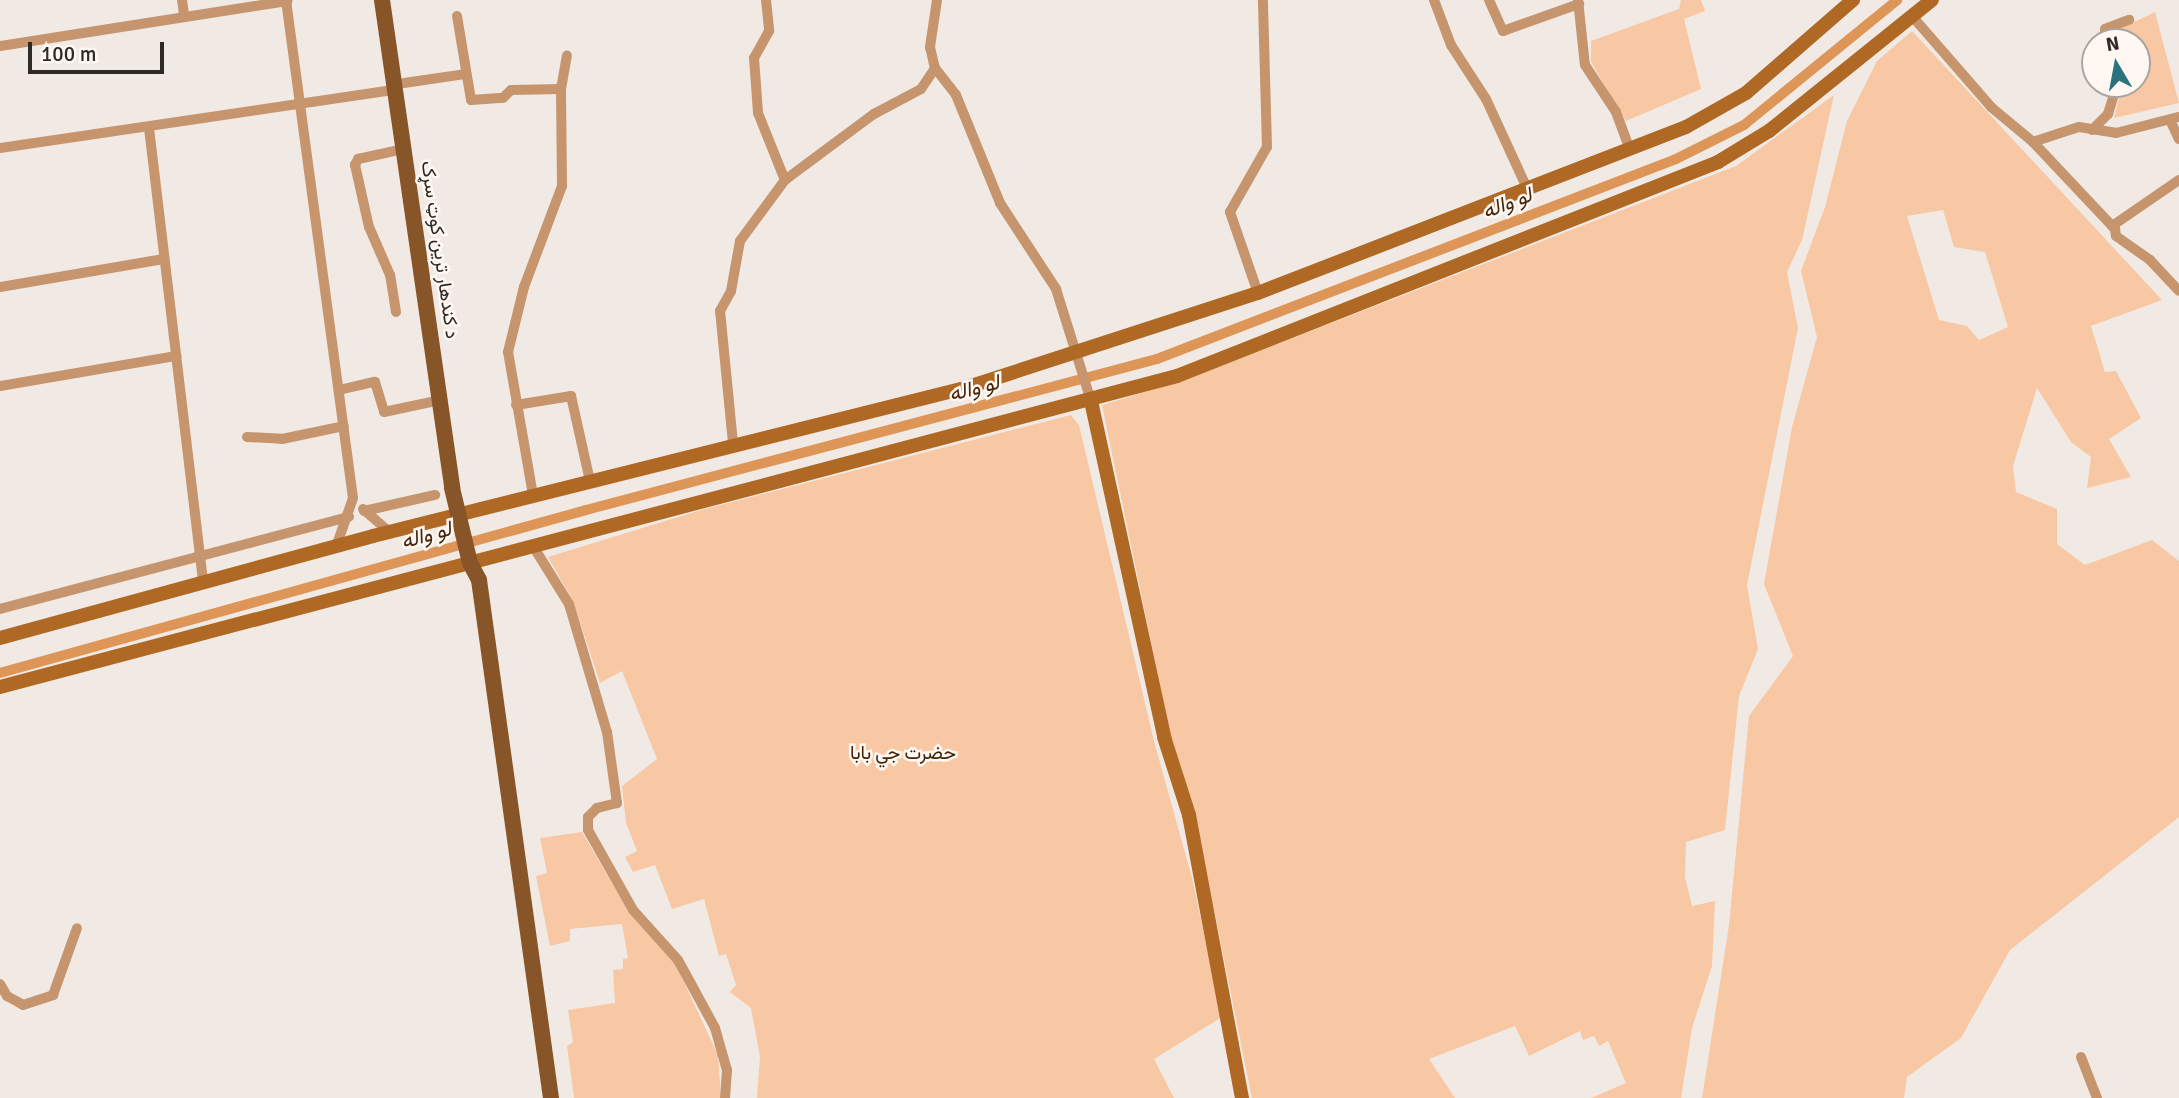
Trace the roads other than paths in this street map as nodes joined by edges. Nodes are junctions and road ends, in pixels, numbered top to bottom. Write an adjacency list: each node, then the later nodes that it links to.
1 (182, 0): 13 (street)
2 (286, 0): 13 (street); 25 (street)
3 (382, 0): 22 (main road, د کندهار ترين کوټ سړک)
4 (392, 0): 22 (main road, د کندهار ترين کوټ سړک)
5 (766, 0): 34 (street)
6 (1263, 0): 41 (street)
7 (1434, 0): 36 (street)
8 (1489, 0): 12 (street)
9 (1853, 0): 33 (street)
10 (1932, 0): 15 (street)
11 (941, 2): 20 (street)
12 (1579, 2): 33 (street)
13 (184, 15): 18 (street)
14 (457, 16): 21 (street)
15 (1912, 16): 30 (street); 47 (street)
16 (2129, 20): 17 (street)
17 (2108, 28)
18 (0, 46)
19 (566, 55): 23 (street)
20 (935, 68): 34 (street); 43 (street)
21 (466, 74): 22 (street); 23 (street)
22 (400, 87): 25 (street); 32 (main road, د کندهار ترين کوټ سړک); 58 (main road, د کندهار ترين کوټ سړک)
23 (561, 89): 49 (street)
24 (2112, 98): 28 (street)
25 (302, 104): 27 (street); 46 (street)
26 (2175, 119): 28 (street); 29 (street)
27 (149, 128): 31 (street); 38 (street)
28 (2092, 130): 30 (street)
29 (2179, 139)
30 (2033, 142): 37 (street)
31 (0, 148)
32 (404, 149): 42 (street); 48 (main road, د کندهار ترين کوټ سړک)
33 (1630, 150): 36 (street)
34 (785, 180): 52 (street)
35 (2179, 180): 37 (street)
36 (1526, 186): 41 (street)
37 (2112, 226): 40 (street)
38 (164, 259): 39 (street); 44 (street)
39 (0, 287)
40 (2179, 291)
41 (1258, 293): 43 (street)
42 (396, 312)
43 (1078, 353): 47 (street); 52 (street)
44 (176, 356): 45 (street); 63 (street)
45 (0, 386)
46 (339, 390): 48 (street); 50 (street)
47 (1089, 396): 61 (street); 76 (street)
48 (440, 400): 58 (main road, د کندهار ترين کوټ سړک)
49 (516, 405): 53 (street); 55 (street)
50 (344, 426): 51 (street); 56 (street)
51 (247, 437)
52 (733, 443): 53 (street)
53 (590, 481): 55 (street)
54 (435, 495): 57 (street)
55 (533, 495): 58 (street)
56 (354, 498): 57 (street); 59 (street)
57 (364, 511): 60 (street)
58 (458, 516): 60 (street); 64 (main road)
59 (349, 517): 62 (street); 63 (street)
60 (389, 532): 62 (street)
61 (533, 546): 64 (street); 75 (street)
62 (336, 547): 65 (street)
63 (200, 556): 65 (street); 66 (street)
64 (468, 558): 68 (street); 69 (main road)
65 (203, 583): 67 (street)
66 (0, 609)
67 (0, 638)
68 (0, 687)
69 (505, 795): 73 (main road); 74 (main road)
70 (77, 928): 71 (street)
71 (0, 984)
72 (2081, 1057): 77 (street)
73 (542, 1098)
74 (551, 1098)
75 (725, 1098)
76 (1242, 1098)
77 (2097, 1098)

